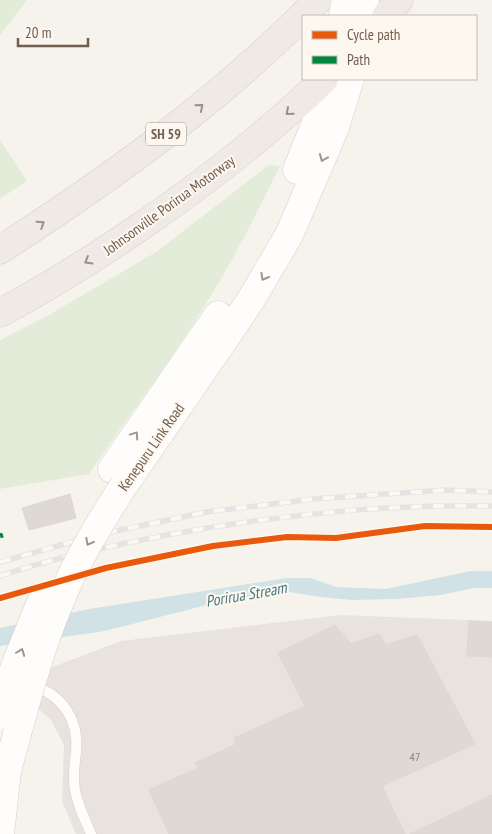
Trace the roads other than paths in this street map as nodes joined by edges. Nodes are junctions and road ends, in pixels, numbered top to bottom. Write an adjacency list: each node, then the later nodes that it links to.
1 (318, 0): 6 (highway, SH 59, one-way to 1)
2 (346, 0): 7 (main road)
3 (366, 0): 8 (main road)
4 (399, 0): 9 (highway)
5 (302, 15): 14 (highway, SH 59, one-way to 5)
6 (302, 15)
7 (343, 15)
8 (363, 15)
9 (387, 15)
10 (325, 80): 15 (highway, Johnsonville Porirua Motorway, one-way to 15)
11 (326, 80): 13 (main road, Kenepuru Link Road)
12 (350, 80): 13 (main road, Kenepuru Link Road, one-way to 13)
13 (280, 231): 17 (main road, Kenepuru Link Road, bridge)
14 (0, 250)
15 (0, 313)
16 (0, 690): 19 (lane)
17 (8, 724): 18 (main road, Kenepuru Link Road)
18 (0, 834)
19 (91, 834)

